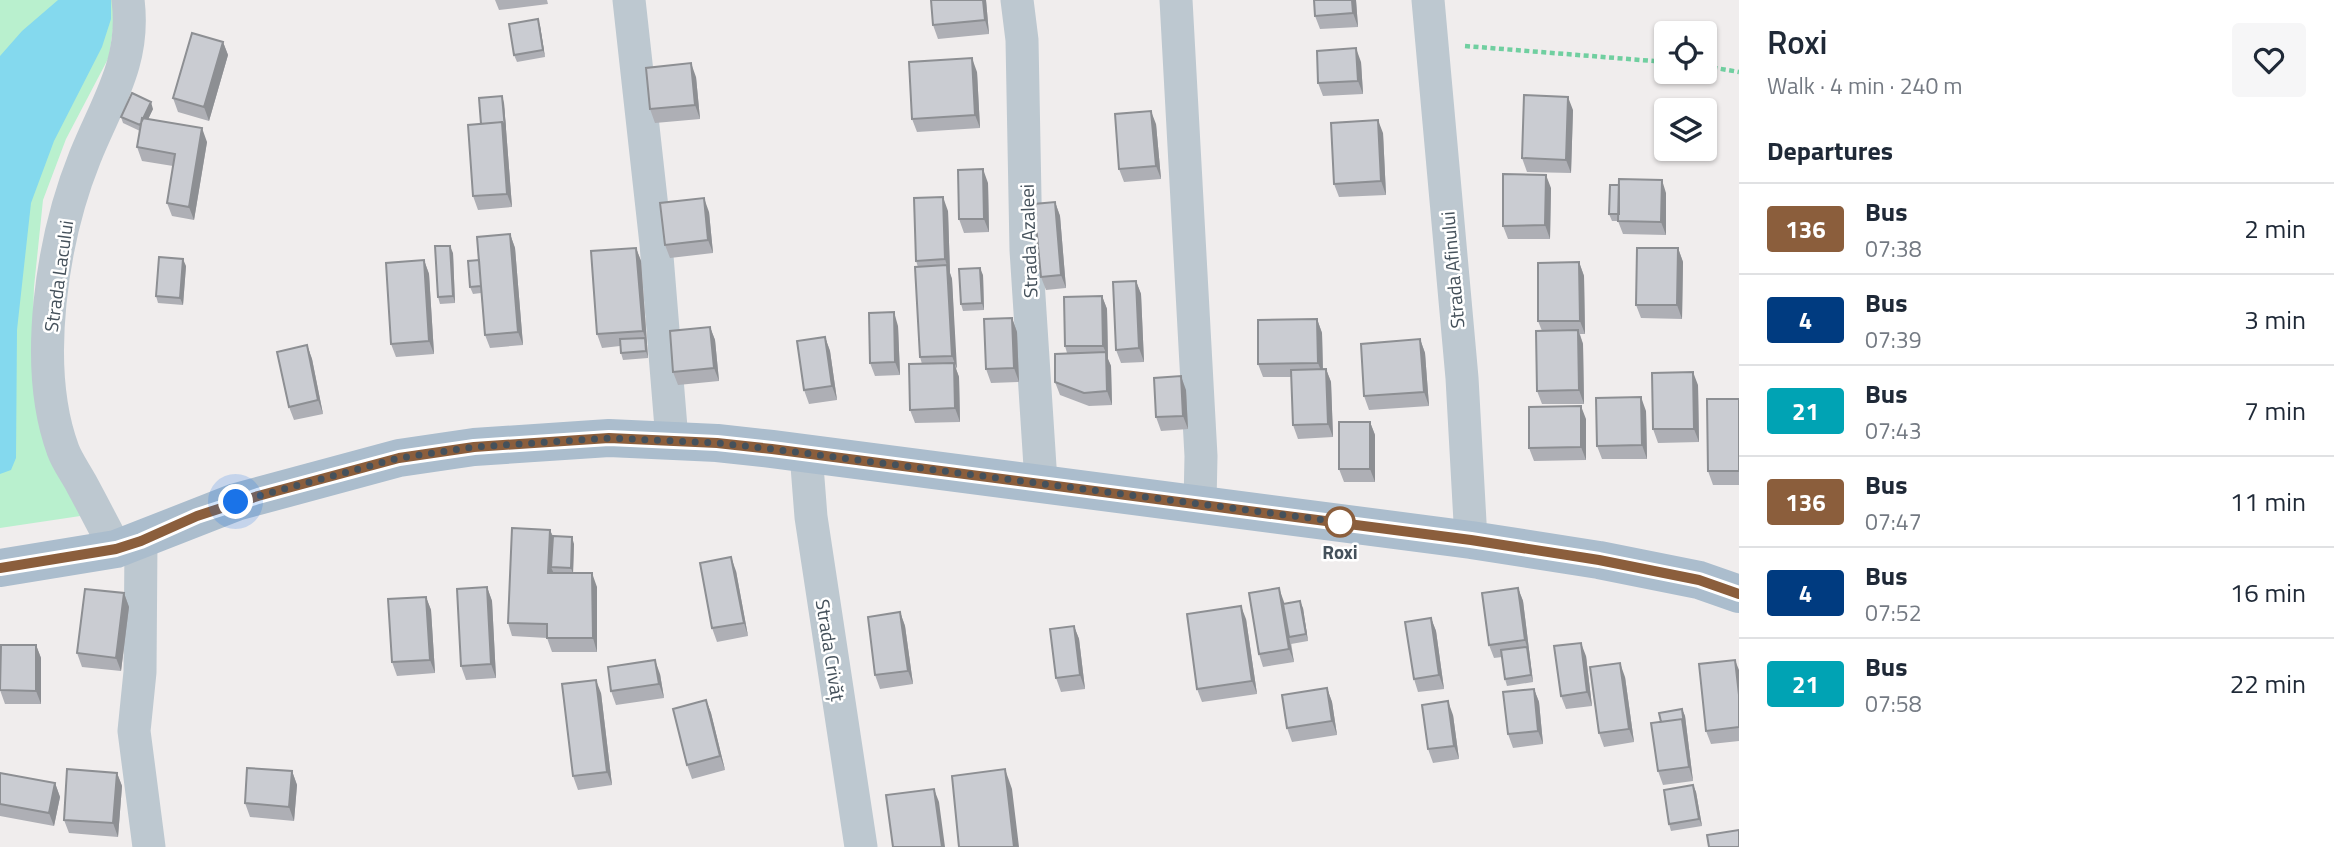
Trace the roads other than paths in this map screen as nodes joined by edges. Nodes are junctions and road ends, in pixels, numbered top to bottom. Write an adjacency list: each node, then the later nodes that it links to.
1 (128, 0): 11 (street, Strada Lacului)
2 (629, 0): 6 (street)
3 (1017, 0): 8 (street, Strada Azaleei)
4 (1176, 0): 9 (street)
5 (1428, 0): 10 (street, Strada Afinului)
6 (672, 440): 7 (main road); 11 (main road)
7 (806, 453): 8 (main road); 15 (street, Strada Crivăț)
8 (1041, 482): 9 (main road)
9 (1200, 503): 10 (main road)
10 (1471, 540): 13 (main road)
11 (128, 545): 12 (main road); 14 (street)
12 (0, 568)
13 (1739, 594)
14 (149, 847)
15 (861, 847)

